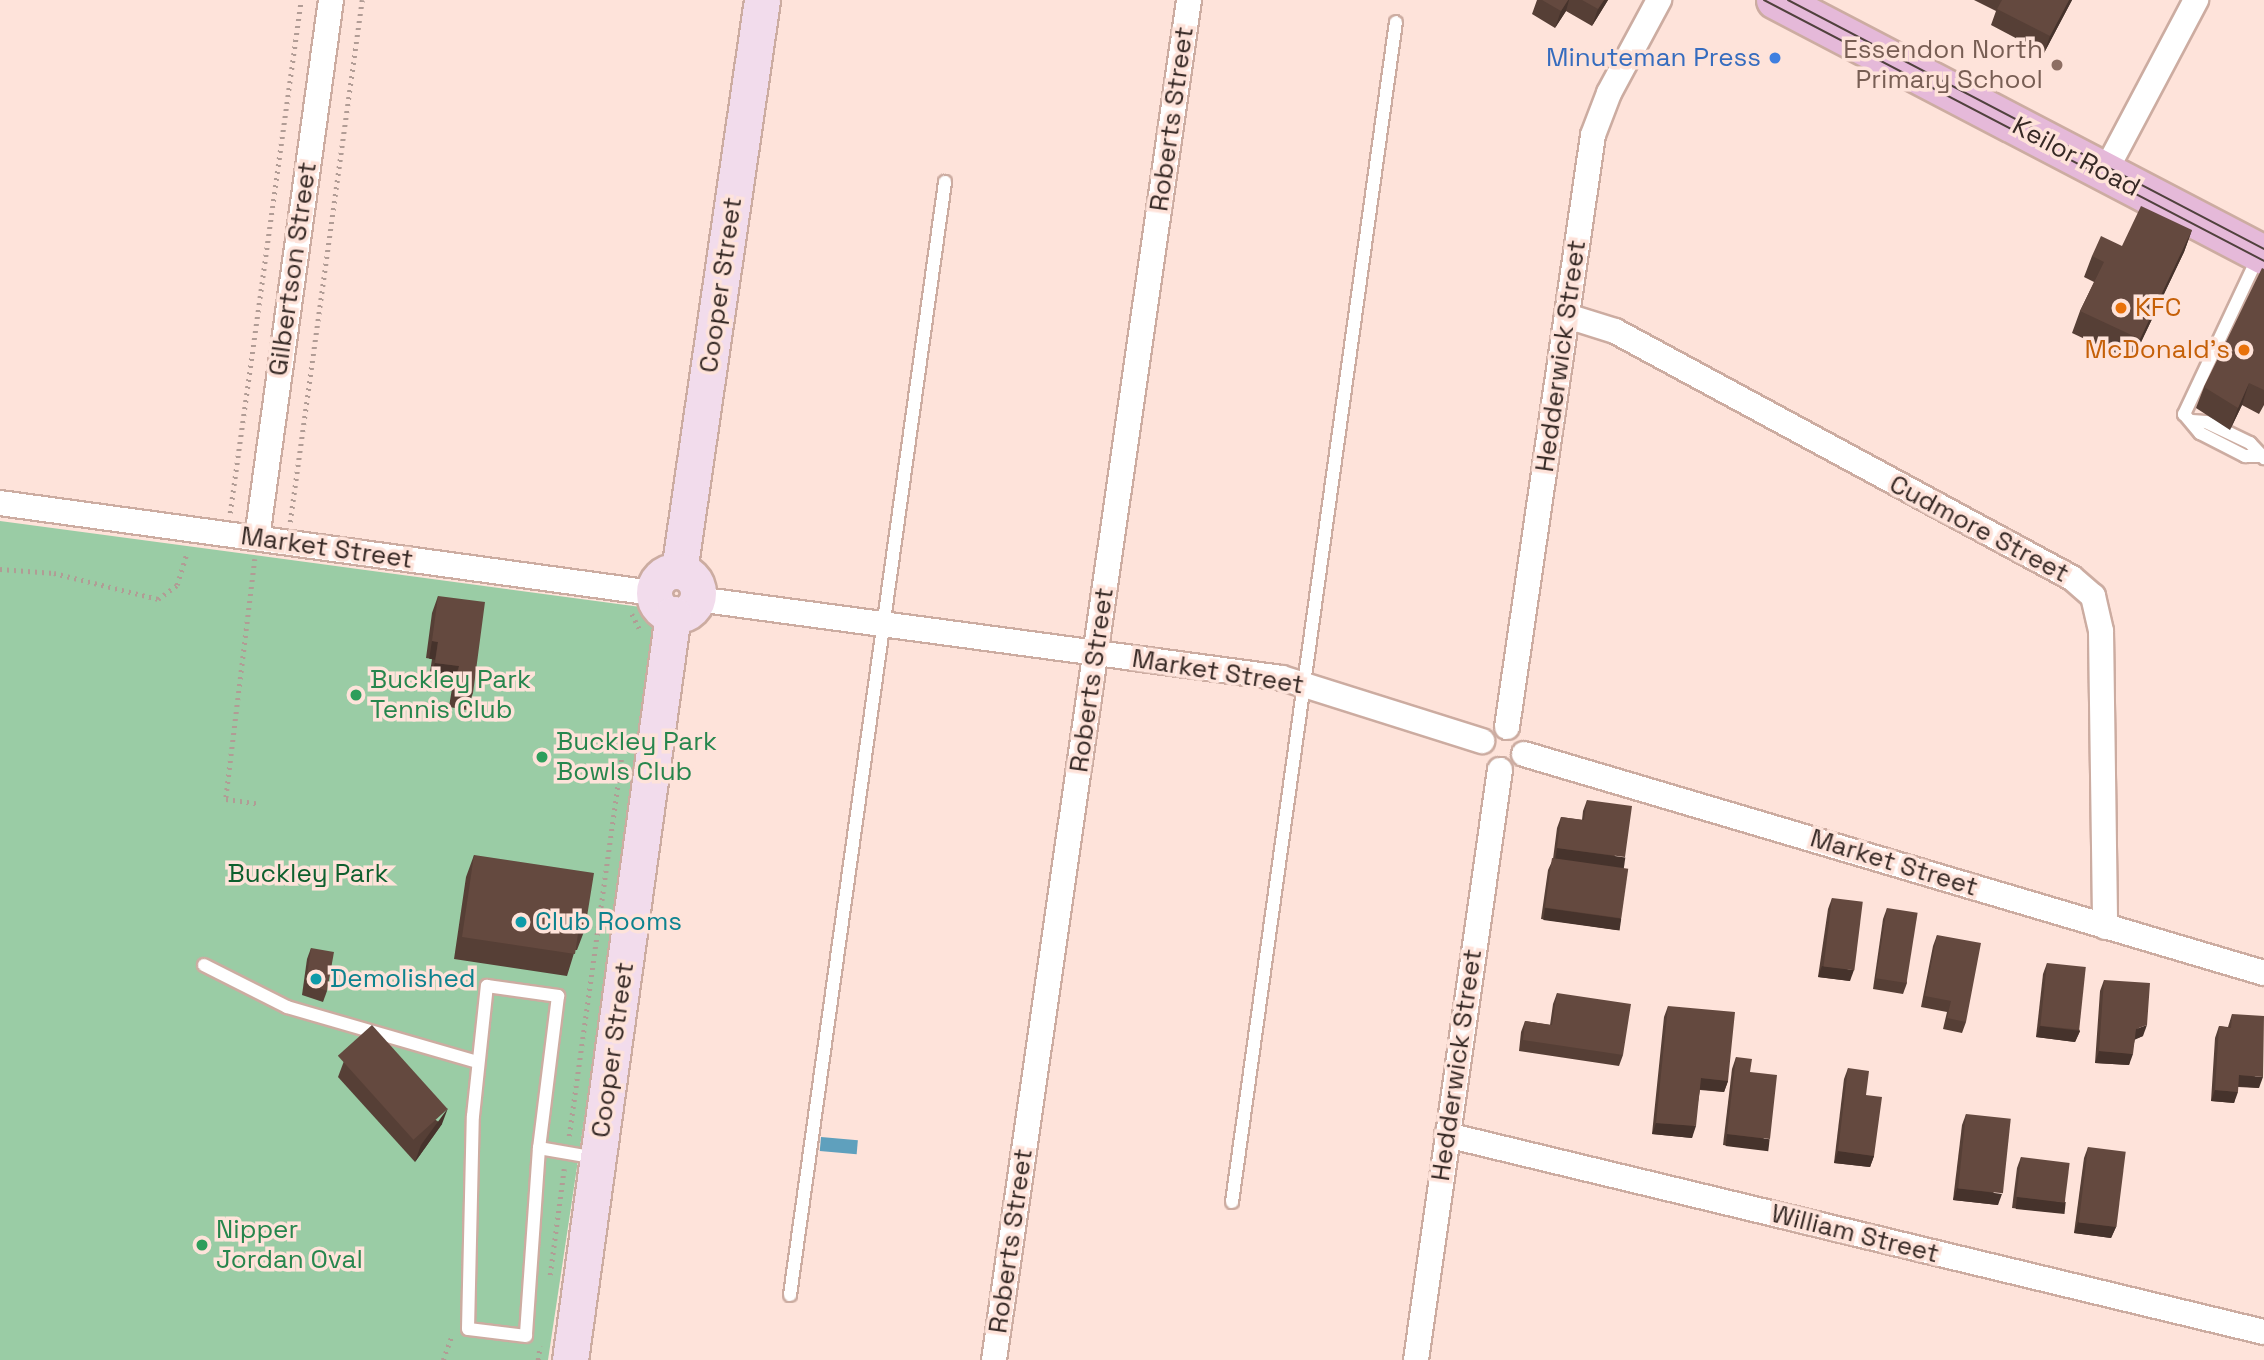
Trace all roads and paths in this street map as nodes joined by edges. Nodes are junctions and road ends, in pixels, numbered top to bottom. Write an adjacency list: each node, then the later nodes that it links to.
1 (331, 0): 14 (street, Gilbertson Street)
2 (762, 0): 19 (street, Cooper Street)
3 (1189, 0): 23 (street, Roberts Street)
4 (1660, 0): 11 (street, Hedderwick Street)
5 (1776, 0): 8 (main road, Keilor Road)
6 (2196, 0): 8 (street)
7 (1396, 22): 24 (lane)
8 (2105, 172): 10 (main road, Keilor Road)
9 (945, 181): 21 (lane)
10 (2262, 254): 12 (lane)
11 (1567, 316): 25 (street, Hedderwick Street); 31 (street, Cudmore Street)
12 (2262, 457)
13 (0, 503): 14 (street, Market Street)
14 (256, 550): 16 (path); 17 (path); 19 (street, Market Street); 30 (path)
15 (201, 554): 18 (path)
16 (242, 560)
17 (268, 564)
18 (0, 569)
19 (676, 594): 21 (street, Market Street); 37 (street, Cooper Street)
20 (618, 612): 22 (path)
21 (884, 625): 23 (street, Market Street); 40 (lane)
22 (638, 643)
23 (1096, 654): 24 (street, Market Street); 47 (street, Roberts Street)
24 (1305, 683): 26 (street, Market Street); 38 (lane)
25 (1507, 727): 26 (street); 28 (street)
26 (1482, 741): 29 (street)
27 (622, 753): 37 (path)
28 (1524, 754): 29 (street); 31 (street, Market Street)
29 (1500, 770): 35 (street, Hedderwick Street)
30 (260, 804)
31 (2105, 927): 33 (street, Market Street)
32 (204, 965): 34 (lane)
33 (2264, 973)
34 (478, 1062): 36 (lane); 36 (lane)
35 (1447, 1135): 42 (street, William Street); 48 (street, Hedderwick Street)
36 (539, 1148): 37 (lane)
37 (582, 1155): 39 (path); 46 (street, Cooper Street)
38 (1232, 1202)
39 (549, 1277)
40 (790, 1295)
41 (541, 1332): 45 (path)
42 (2264, 1332)
43 (452, 1335): 44 (path)
44 (443, 1360)
45 (538, 1360)
46 (570, 1360)
47 (994, 1360)
48 (1416, 1360)

